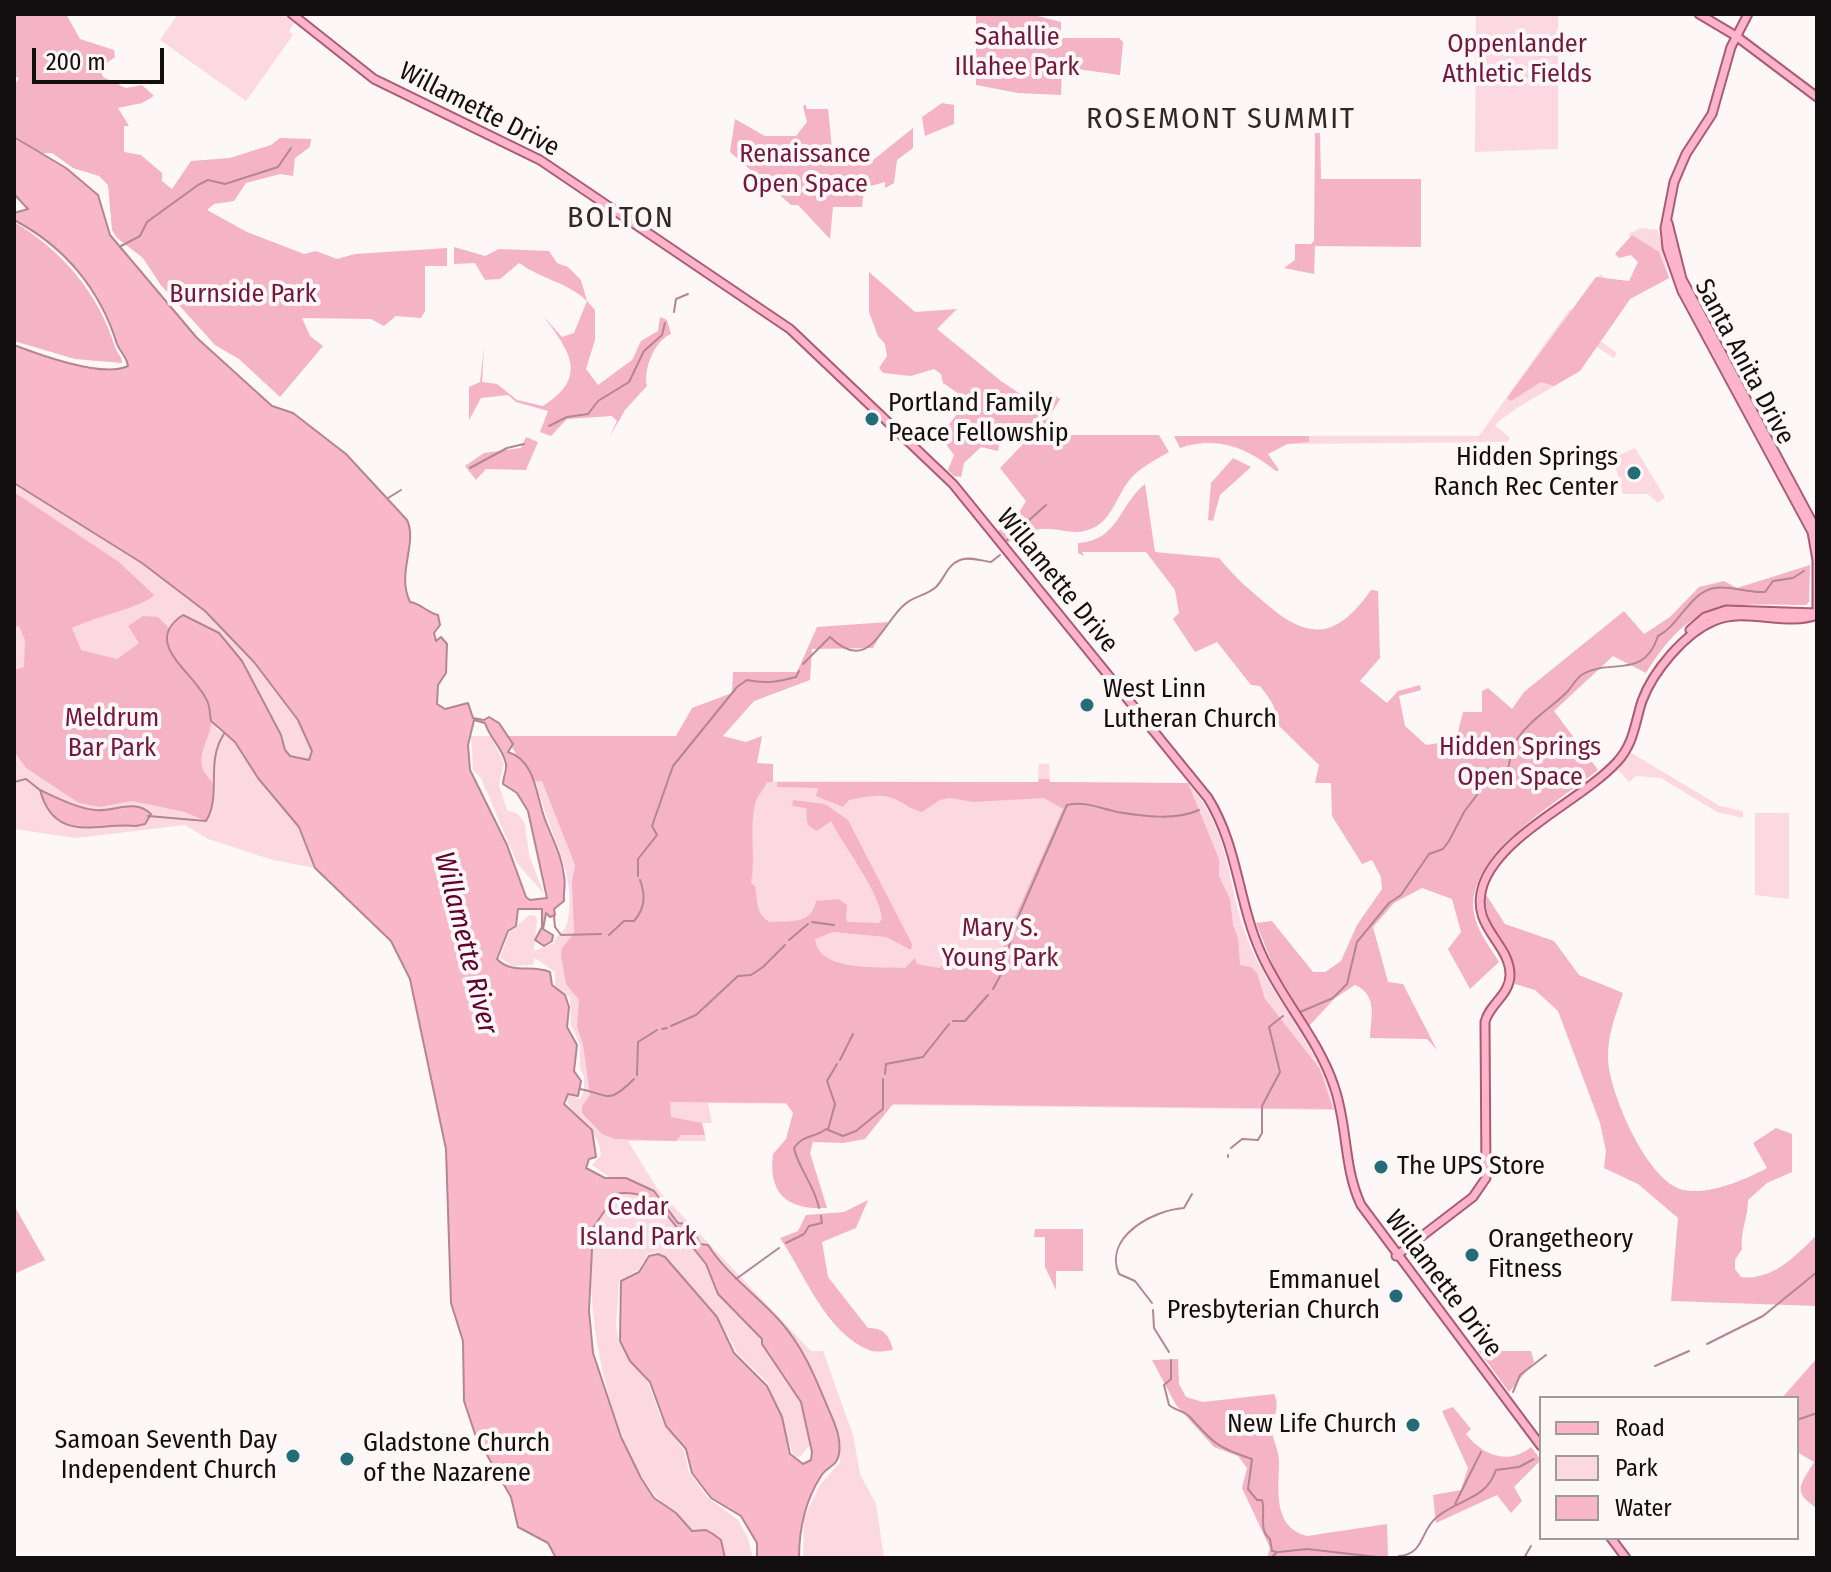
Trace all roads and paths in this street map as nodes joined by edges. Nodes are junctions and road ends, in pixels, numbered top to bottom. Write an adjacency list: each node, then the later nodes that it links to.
1 (292, 14): 12 (main road, Willamette Drive)
2 (1699, 14): 6 (main road)
3 (1741, 14): 5 (main road)
4 (1748, 14): 5 (main road, Santa Anita Drive)
5 (1741, 25): 6 (main road, Santa Anita Drive)
6 (1736, 36): 7 (main road); 8 (main road, Santa Anita Drive)
7 (1817, 97)
8 (1668, 223): 9 (main road, Santa Anita Drive); 10 (main road, Santa Anita Drive)
9 (1817, 531)
10 (1817, 612): 11 (main road); 12 (main road)
11 (1690, 630)
12 (1396, 1256): 13 (main road, Willamette Drive)
13 (1539, 1443)
14 (1612, 1540): 15 (main road)
15 (1626, 1558)

